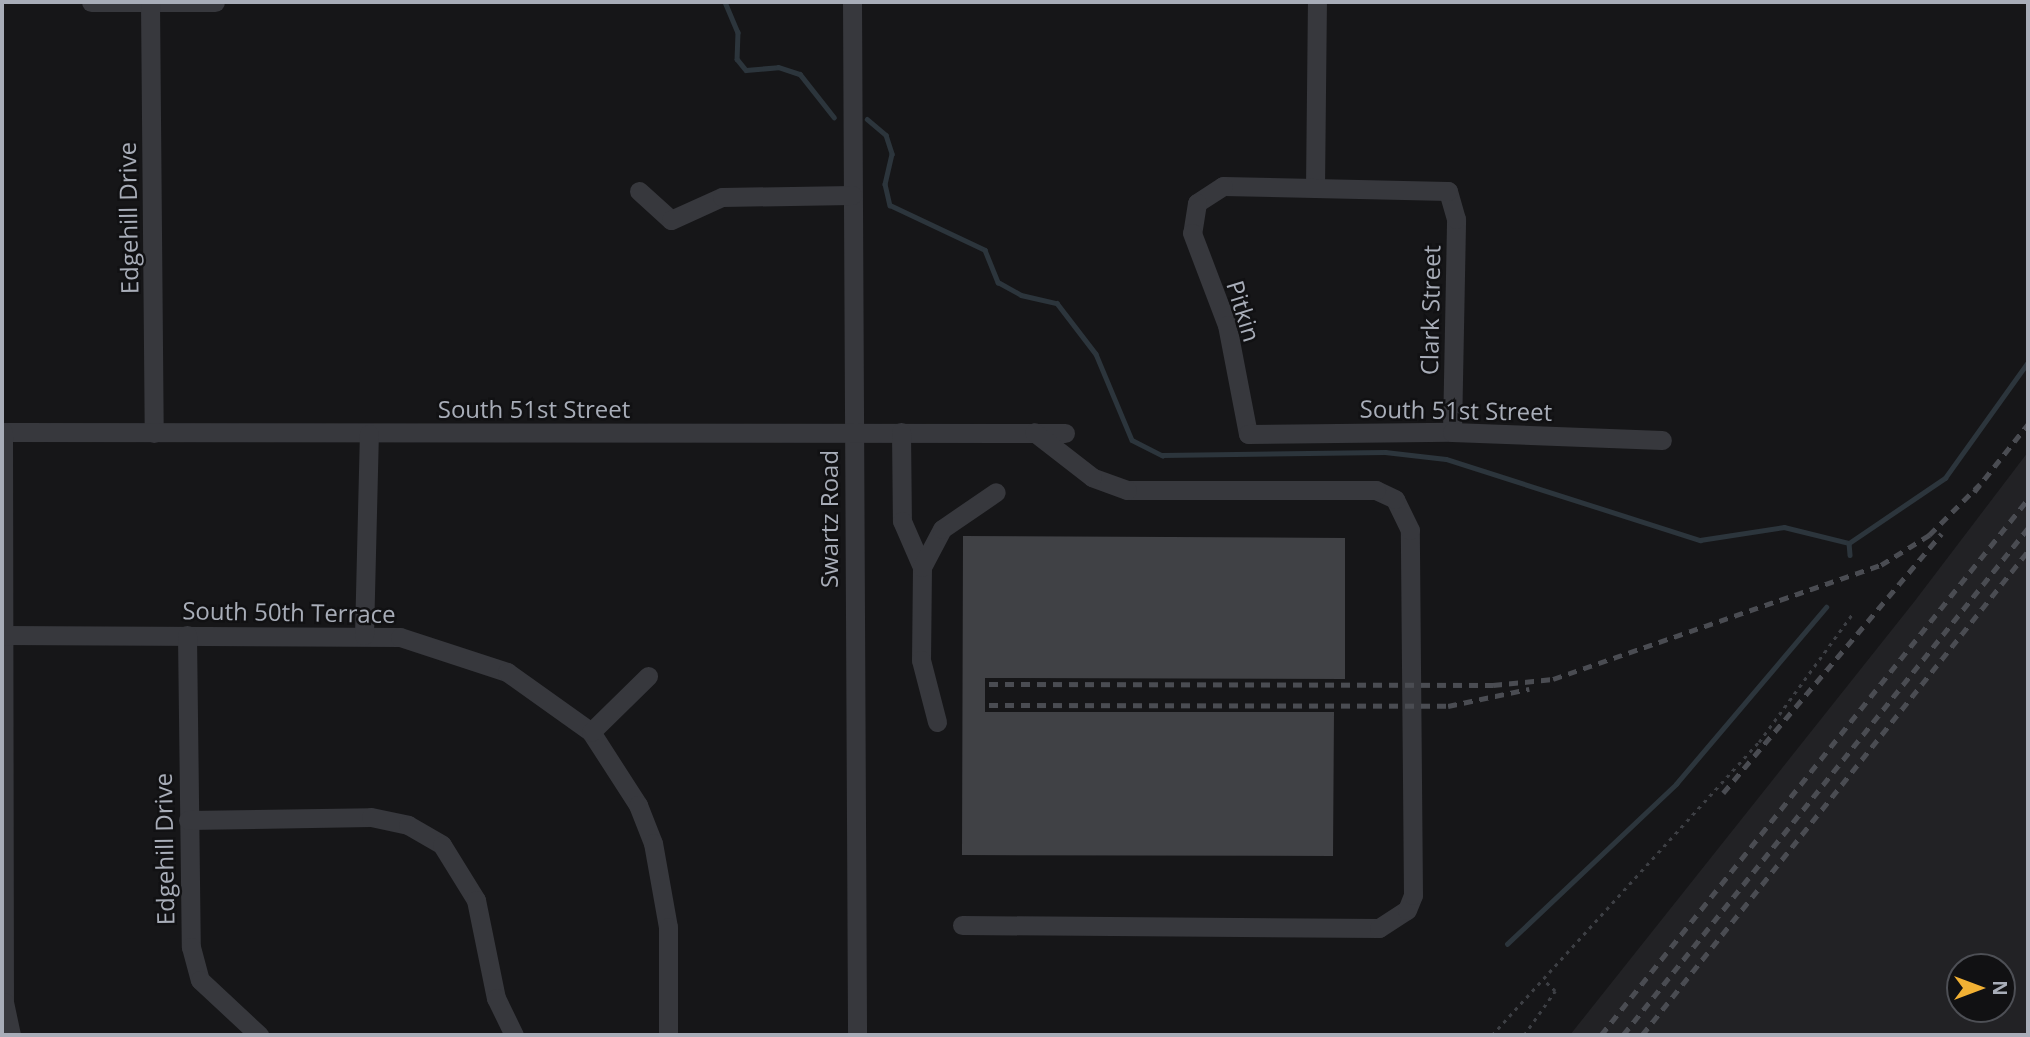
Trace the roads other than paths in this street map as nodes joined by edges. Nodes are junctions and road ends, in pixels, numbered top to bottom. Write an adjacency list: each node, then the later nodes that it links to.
1 (96, 2): 5 (street)
2 (215, 2): 5 (street)
3 (852, 2): 8 (street, Swartz Road)
4 (1317, 2): 6 (street)
5 (150, 3): 14 (street, Edgehill Drive)
6 (1315, 188): 13 (street, Clark Street); 17 (street, Pitkin)
7 (639, 191): 8 (street)
8 (852, 195): 10 (street, Swartz Road)
9 (2, 432): 14 (street, South 51st Street); 21 (street)
10 (853, 432): 11 (street, South 51st Street); 16 (street, South 51st Street); 33 (street, Swartz Road)
11 (901, 432): 12 (street, South 51st Street); 20 (street)
12 (1034, 432): 15 (street, South 51st Street); 28 (street)
13 (1452, 432): 17 (street, South 51st Street); 18 (street, South 51st Street)
14 (154, 433): 16 (street, South 51st Street)
15 (1065, 433)
16 (369, 434): 23 (street)
17 (1248, 434)
18 (1662, 440)
19 (996, 492): 20 (street)
20 (922, 567): 25 (street)
21 (3, 635): 22 (street, South 50th Terrace); 29 (street)
22 (187, 635): 23 (street, South 50th Terrace); 27 (street, Edgehill Drive)
23 (364, 635): 26 (street, South 50th Terrace)
24 (648, 676): 26 (street)
25 (937, 722)
26 (591, 732): 32 (street, South 50th Terrace)
27 (188, 820): 30 (street, Edgehill Drive); 31 (street)
28 (962, 925)
29 (11, 1035)
30 (259, 1035)
31 (514, 1035)
32 (668, 1035)
33 (857, 1035)

